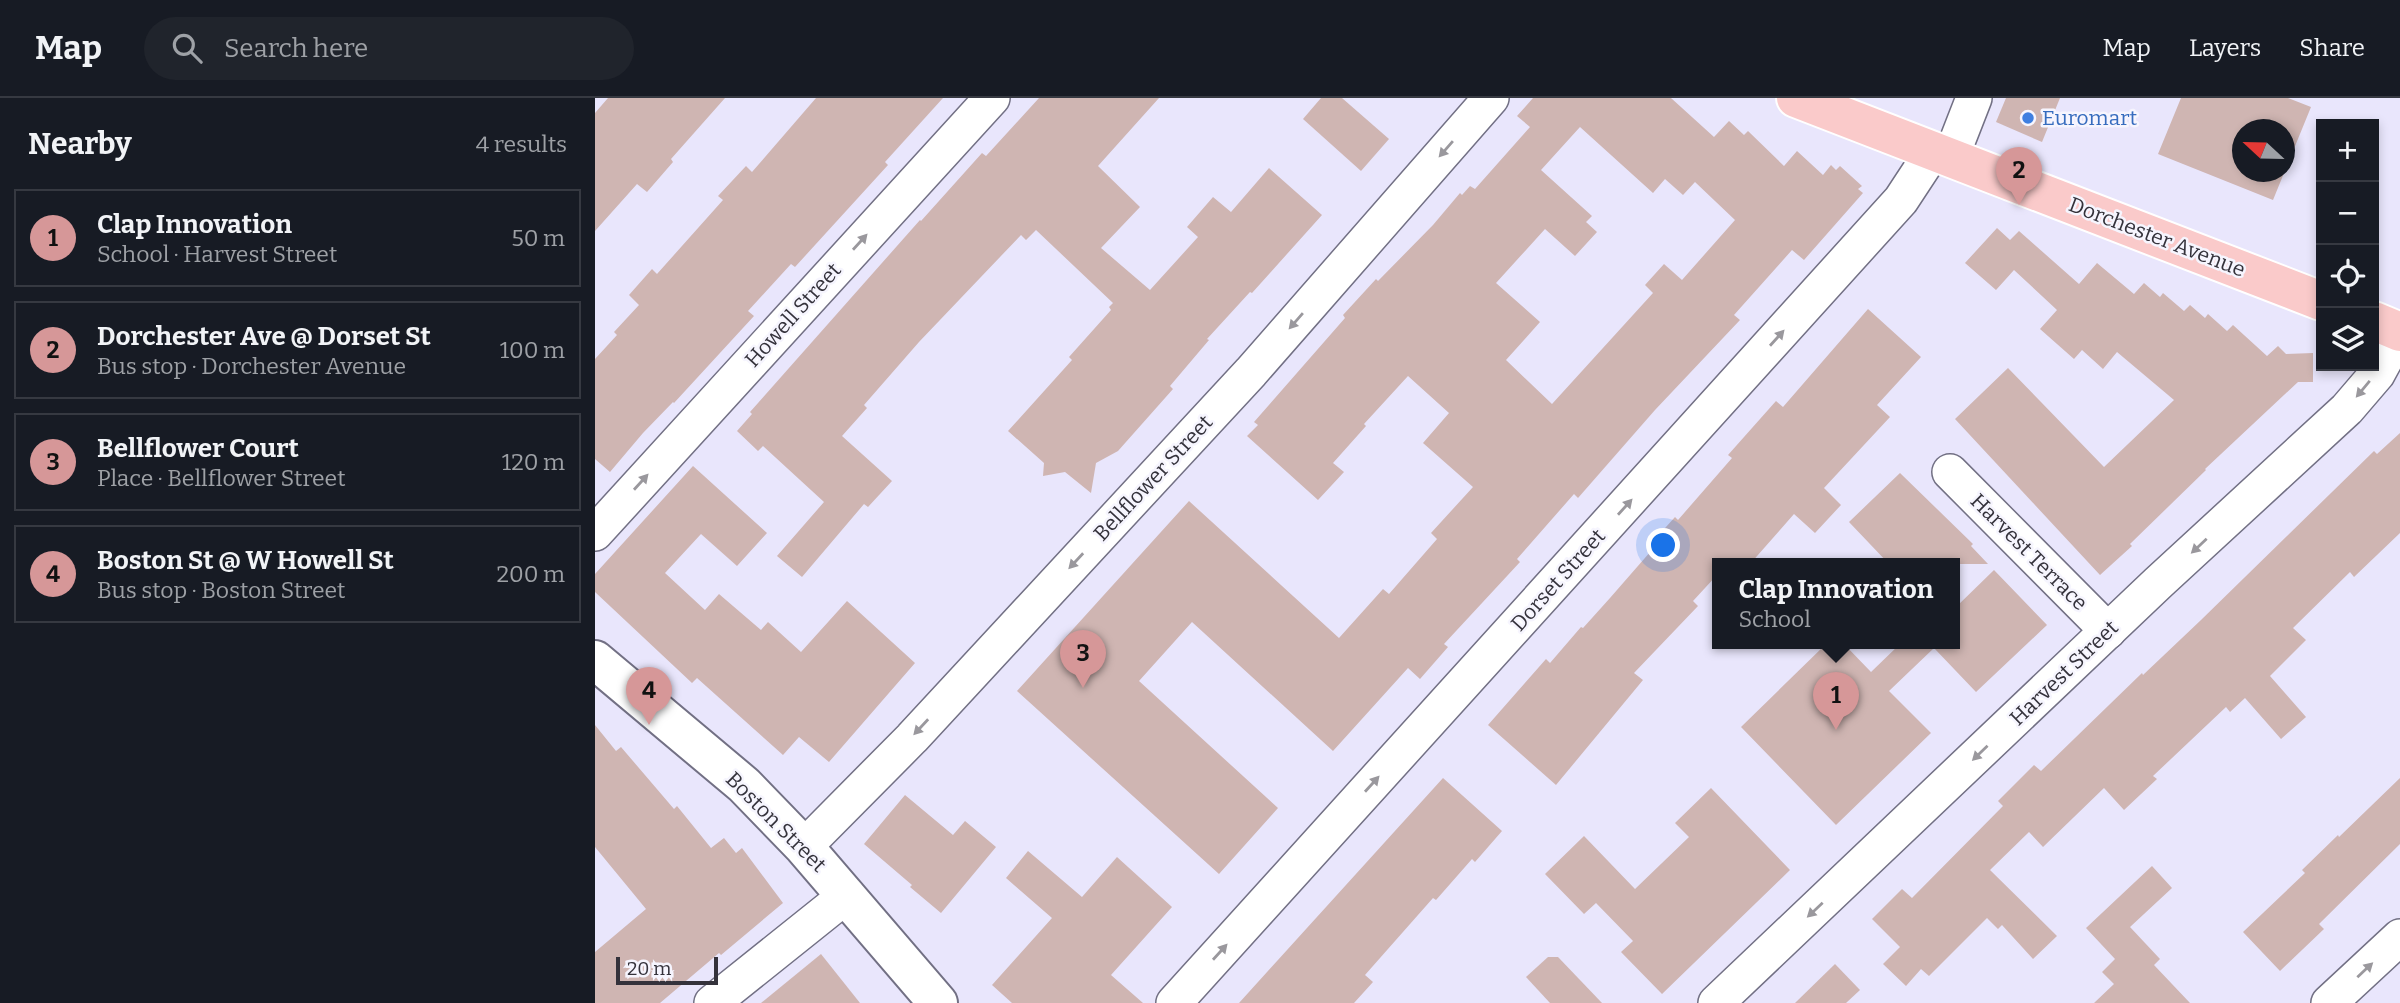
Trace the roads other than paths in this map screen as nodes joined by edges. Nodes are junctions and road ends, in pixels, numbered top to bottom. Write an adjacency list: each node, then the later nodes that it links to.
1 (992, 98): 10 (street, Howell Street, one-way to 1)
2 (1491, 98): 13 (street, Bellflower Street, one-way to 13)
3 (1796, 98): 5 (main road, Dorchester Avenue)
4 (1974, 98): 5 (street, Dorset Street)
5 (1941, 153): 6 (main road, Dorchester Avenue); 18 (street, Dorset Street, one-way to 5)
6 (2316, 298)
7 (2379, 323): 8 (main road)
8 (2400, 332): 11 (street, Harvest Street, one-way to 11)
9 (1950, 472): 11 (street, Harvest Terrace)
10 (595, 533)
11 (2108, 631): 19 (street, Harvest Street, one-way to 19)
12 (595, 660): 13 (main road, Boston Street)
13 (804, 846): 14 (main road, Boston Street)
14 (847, 895): 16 (street); 17 (main road, Boston Street)
15 (2400, 937): 20 (street, one-way to 15)
16 (712, 1003)
17 (938, 1003)
18 (1174, 1003)
19 (1716, 1003)
20 (2329, 1003)

